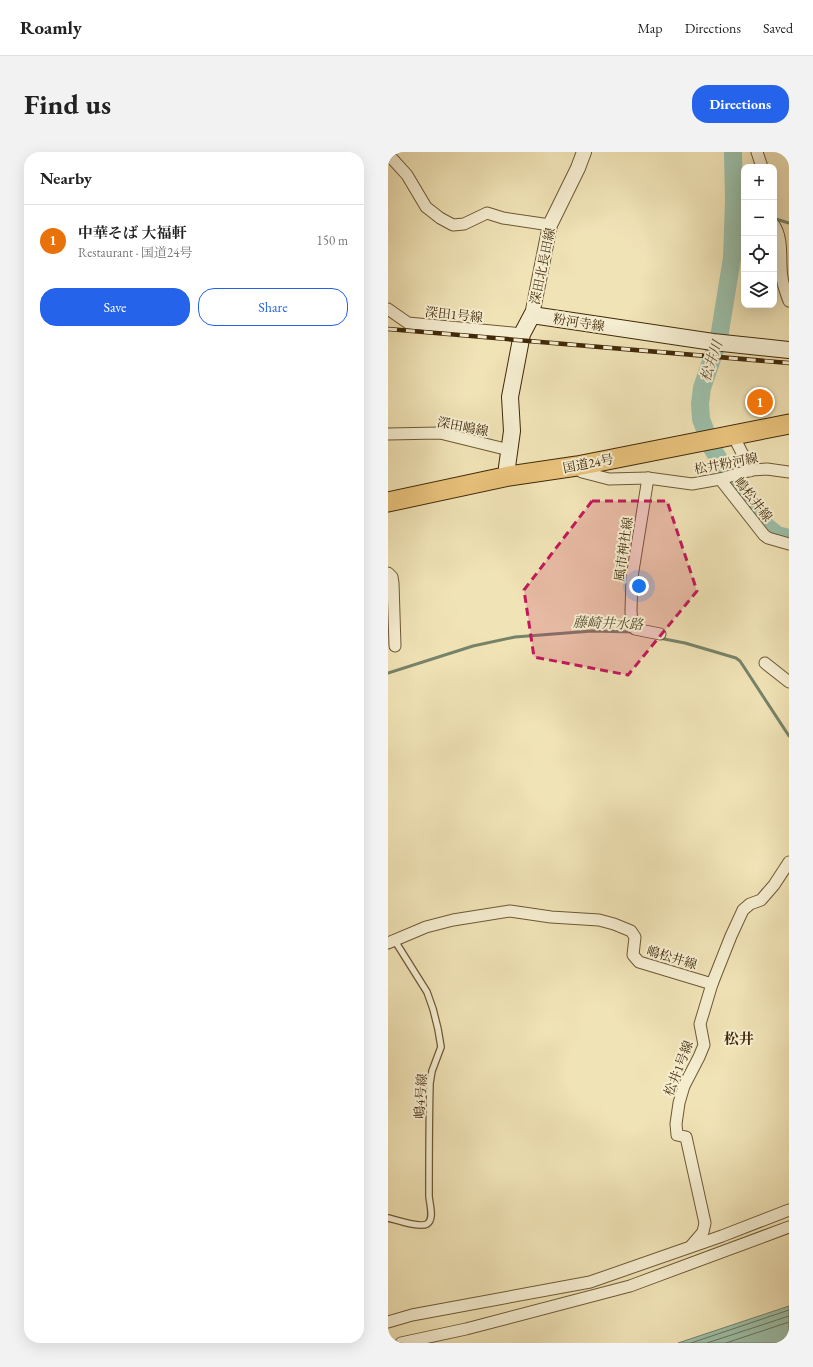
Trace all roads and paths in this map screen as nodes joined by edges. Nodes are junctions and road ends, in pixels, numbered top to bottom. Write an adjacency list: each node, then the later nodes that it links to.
1 (584, 152): 5 (street, 深田北長田線)
2 (757, 152): 4 (street)
3 (388, 154): 5 (street)
4 (761, 164)
5 (550, 225): 9 (street, 深田北長田線)
6 (777, 230): 7 (street)
7 (789, 301)
8 (388, 309): 10 (street, 深田1号線)
9 (532, 315): 10 (main road); 11 (main road, 粉河寺線)
10 (522, 334): 15 (main road)
11 (789, 350)
12 (789, 424): 14 (highway, 国道24号)
13 (388, 434): 15 (street, 深田嶋線)
14 (730, 436): 16 (highway, 国道24号); 17 (street)
15 (509, 450): 19 (main road)
16 (577, 466): 19 (highway, 国道24号); 20 (street, 松井粉河線)
17 (748, 471): 18 (street, 松井粉河線); 21 (street, 松井粉河線)
18 (789, 472)
19 (509, 476): 22 (highway, 国道24号)
20 (648, 478): 21 (street, 松井粉河線); 25 (street, 風市神社線)
21 (722, 478): 23 (street, 嶋松井線)
22 (388, 502)
23 (789, 544)
24 (388, 573): 26 (street)
25 (660, 634)
26 (395, 646)
27 (765, 663): 28 (street)
28 (789, 682)
29 (789, 862): 31 (street)
30 (392, 942): 31 (street, 嶋松井線); 33 (lane, 嶋4号線)
31 (712, 984): 35 (street, 松井1号線)
32 (789, 1210): 35 (street)
33 (388, 1218)
34 (789, 1227): 37 (street)
35 (690, 1247): 36 (street)
36 (388, 1322)
37 (402, 1343)

